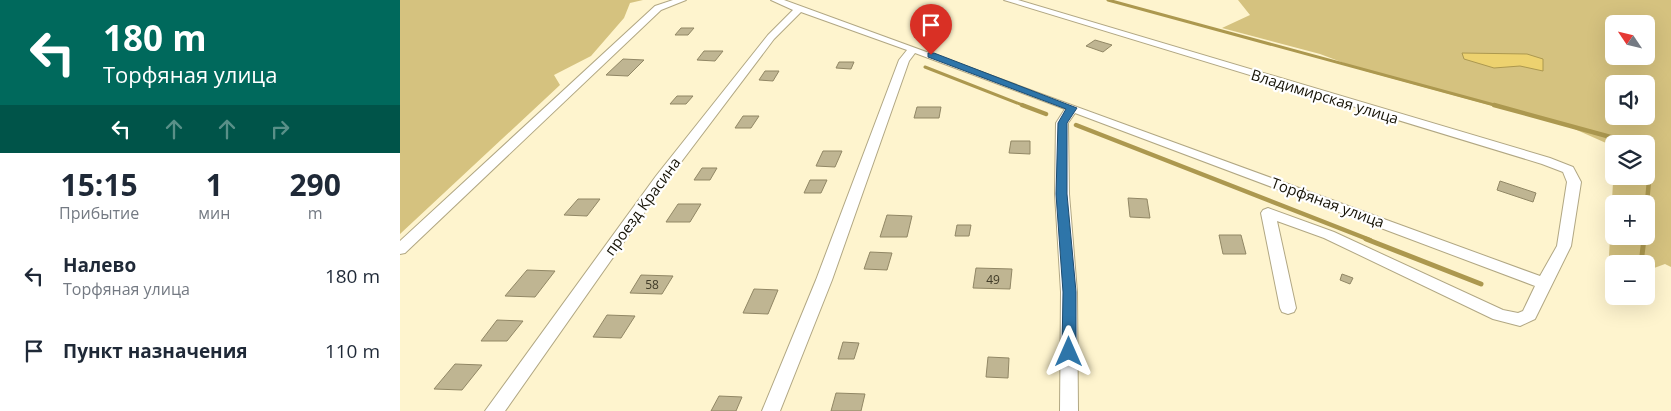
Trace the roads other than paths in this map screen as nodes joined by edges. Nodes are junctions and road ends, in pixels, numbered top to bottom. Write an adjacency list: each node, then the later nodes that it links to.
1 (682, 0): 7 (street)
2 (775, 0): 4 (street, Торфяная улица)
3 (1008, 0): 8 (street, Владимирская улица)
4 (799, 9): 5 (street, Торфяная улица); 10 (street, проезд Красина)
5 (913, 48): 6 (street, Торфяная улица); 11 (street)
6 (1072, 108): 8 (street, Торфяная улица); 12 (street)
7 (400, 249)
8 (1544, 282): 9 (street)
9 (1288, 308)
10 (494, 411)
11 (771, 411)
12 (1069, 411)

